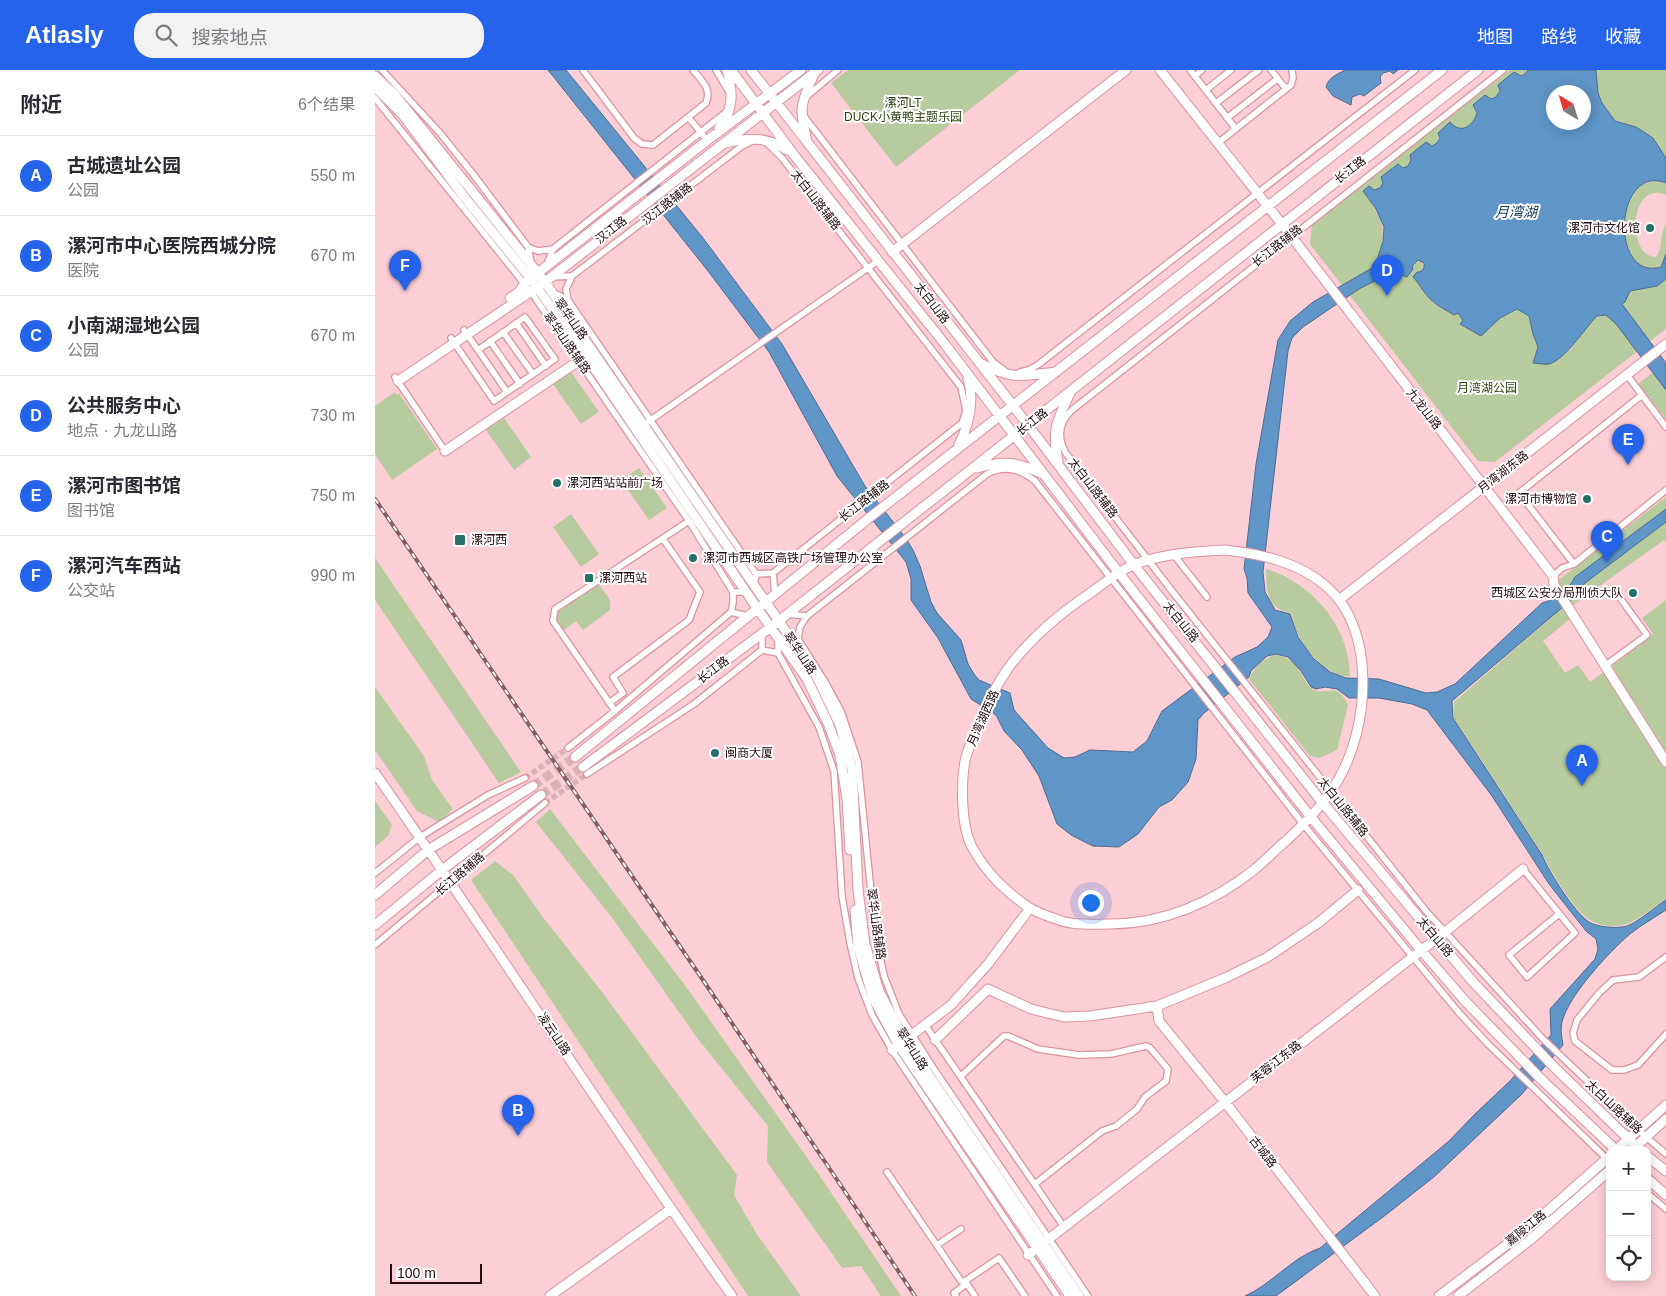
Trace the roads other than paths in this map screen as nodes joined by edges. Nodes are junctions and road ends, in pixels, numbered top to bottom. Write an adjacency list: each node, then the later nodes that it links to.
1 (382, 70): 53 (street)
2 (583, 70): 38 (street)
3 (693, 70): 38 (street)
4 (716, 70): 30 (street)
5 (727, 70): 30 (main road)
6 (731, 70): 34 (main road, 太白山路)
7 (751, 70): 29 (main road, 太白山路)
8 (801, 70): 29 (main road, 汉江路)
9 (838, 70): 32 (street)
10 (1126, 70): 52 (main road)
11 (1160, 70): 44 (main road, 九龙山路)
12 (1190, 70): 24 (street)
13 (1202, 70): 24 (street)
14 (1231, 70): 28 (street)
15 (1259, 70): 35 (street)
16 (1271, 70): 25 (street)
17 (1292, 70): 27 (street)
18 (1415, 70): 48 (street)
19 (1442, 70): 49 (main road, 长江路)
20 (1478, 70): 50 (main road, 长江路)
21 (1503, 70): 51 (street, 长江路辅路)
22 (816, 72): 32 (main road); 33 (main road, 汉江路)
23 (375, 76): 57 (main road, 翠华山路)
24 (1195, 76): 28 (street)
25 (1277, 79): 27 (street); 39 (street)
26 (375, 86): 59 (main road, 翠华山路)
27 (1286, 89): 40 (street)
28 (1206, 90): 35 (street)
29 (769, 94): 33 (main road, 太白山路); 34 (main road, 汉江路)
30 (732, 96): 41 (main road)
31 (375, 98): 59 (street)
32 (802, 101): 37 (main road)
33 (775, 102): 36 (main road, 汉江路); 45 (main road, 太白山路)
34 (756, 104): 36 (main road, 太白山路); 41 (main road, 汉江路)
35 (1216, 104): 39 (street)
36 (762, 113): 43 (main road, 汉江路); 46 (main road, 太白山路)
37 (801, 113): 45 (main road); 52 (street)
38 (689, 118): 41 (street)
39 (1227, 118): 40 (street)
40 (1236, 129): 44 (street)
41 (707, 136): 47 (main road, 汉江路); 47 (street)
42 (759, 139): 43 (main road); 46 (main road); 58 (street, 太白山路辅路); 60 (street, 汉江路辅路)
43 (723, 143): 61 (main road, 汉江路)
44 (1218, 143): 48 (main road, 九龙山路)
45 (808, 145): 55 (main road, 太白山路)
46 (794, 155): 56 (main road, 太白山路)
47 (638, 189): 54 (street); 59 (main road, 汉江路)
48 (1258, 194): 49 (main road, 九龙山路); 52 (street)
49 (1268, 207): 50 (main road, 九龙山路); 75 (main road, 长江路)
50 (1281, 223): 51 (main road, 九龙山路); 82 (main road, 长江路)
51 (1291, 236): 90 (street, 长江路辅路); 97 (main road, 九龙山路)
52 (902, 244): 55 (main road)
53 (528, 247): 54 (street); 57 (street)
54 (553, 249): 59 (street)
55 (892, 252): 73 (main road, 太白山路)
56 (878, 261): 58 (street); 76 (main road, 太白山路)
57 (531, 264): 59 (main road, 翠华山路)
58 (869, 268): 85 (street, 太白山路辅路); 87 (street)
59 (535, 276): 61 (main road, 翠华山路); 62 (main road, 翠华山路); 66 (main road, 汉江路)
60 (572, 276): 61 (street); 64 (street)
61 (548, 279): 62 (main road, 汉江路); 63 (main road, 翠华山路)
62 (534, 290): 66 (main road, 汉江路); 72 (street, 翠华山路辅路); 112 (main road, 翠华山路)
63 (551, 291): 64 (street, 翠华山路辅路); 87 (main road, 翠华山路)
64 (568, 300): 87 (street, 翠华山路辅路)
65 (516, 324): 67 (street); 74 (street); 74 (street)
66 (466, 332): 68 (main road, 汉江路); 71 (street)
67 (503, 332): 69 (street); 77 (street)
68 (453, 341): 79 (main road, 汉江路); 81 (street)
69 (490, 341): 71 (street); 80 (street)
70 (1663, 347): 78 (main road, 月湾湖东路)
71 (478, 350): 81 (street)
72 (580, 360): 93 (main road); 99 (street, 翠华山路辅路)
73 (979, 363): 75 (main road); 84 (main road, 太白山路)
74 (546, 366): 77 (street)
75 (1056, 372): 84 (main road, 长江路)
76 (967, 373): 86 (main road, 太白山路); 92 (main road)
77 (533, 374): 80 (street)
78 (1627, 375): 83 (street); 97 (main road, 月湾湖东路)
79 (397, 379): 93 (street)
80 (520, 384): 81 (street)
81 (507, 392)
82 (1070, 392): 88 (main road, 长江路); 94 (main road)
83 (1642, 396): 89 (street); 103 (street)
84 (1013, 406): 86 (main road, 长江路); 88 (main road, 太白山路)
85 (965, 411): 106 (street, 长江路辅路)
86 (999, 416): 91 (main road, 太白山路); 92 (main road, 长江路)
87 (647, 423): 107 (street, 翠华山路辅路); 110 (main road, 翠华山路)
88 (1028, 425): 91 (main road, 长江路); 94 (main road, 太白山路)
89 (1666, 426)
90 (1060, 429): 102 (street, 太白山路辅路)
91 (1015, 436): 95 (main road, 长江路); 96 (main road, 太白山路)
92 (957, 450): 113 (main road, 长江路)
93 (445, 452)
94 (1059, 465): 104 (main road, 太白山路)
95 (972, 469): 96 (main road); 120 (main road, 长江路)
96 (1045, 475): 105 (main road, 太白山路)
97 (1485, 486): 109 (main road, 九龙山路); 116 (main road, 月湾湖东路)
98 (1666, 490): 103 (street)
99 (689, 521): 100 (street); 111 (street, 翠华山路辅路)
100 (663, 539): 132 (street); 132 (street)
101 (1173, 555): 102 (main road); 114 (street); 116 (main road)
102 (1149, 561): 104 (main road); 141 (street, 太白山路辅路)
103 (1574, 564): 109 (street)
104 (1134, 565): 105 (main road, 月湾湖西路); 143 (main road, 太白山路)
105 (1119, 572): 108 (main road, 月湾湖西路); 144 (main road, 太白山路)
106 (773, 573): 107 (street); 113 (street)
107 (756, 574): 110 (street)
108 (1111, 578): 122 (street); 145 (street); 154 (main road, 月湾湖西路)
109 (1554, 580): 131 (main road, 九龙山路)
110 (755, 586): 117 (main road, 翠华山路)
111 (733, 592): 112 (street); 119 (street)
112 (746, 592): 118 (main road, 翠华山路)
113 (775, 595): 117 (main road, 长江路)
114 (1207, 598)
115 (1620, 598): 131 (street)
116 (1339, 600): 141 (main road)
117 (765, 602): 118 (main road, 长江路); 123 (main road, 翠华山路)
118 (757, 608): 121 (main road, 长江路); 124 (main road, 翠华山路)
119 (731, 612): 121 (street); 133 (street)
120 (787, 614): 122 (street); 123 (main road, 长江路)
121 (747, 616): 135 (main road, 长江路)
122 (807, 616): 128 (street)
123 (779, 621): 124 (main road, 长江路); 125 (main road, 翠华山路)
124 (771, 627): 126 (main road, 长江路); 127 (main road, 翠华山路)
125 (787, 633): 128 (street, 翠华山路辅路); 167 (main road, 翠华山路)
126 (762, 634): 129 (street); 137 (main road, 长江路)
127 (778, 637): 130 (street, 翠华山路辅路); 167 (main road, 翠华山路)
128 (798, 639): 167 (street, 翠华山路辅路)
129 (762, 650): 130 (street); 137 (street)
130 (778, 652): 167 (street, 翠华山路辅路)
131 (1606, 665): 136 (main road, 九龙山路)
132 (609, 703): 133 (street)
133 (615, 712): 134 (street)
134 (568, 748)
135 (575, 757)
136 (1666, 762)
137 (585, 771)
138 (375, 773): 146 (main road, 凌云山路)
139 (525, 778): 146 (street)
140 (533, 786): 147 (main road)
141 (1331, 792): 143 (main road); 157 (street, 太白山路辅路)
142 (543, 799): 149 (main road); 151 (street, 长江路辅路)
143 (1322, 802): 144 (main road, 月湾湖西路); 158 (main road, 太白山路)
144 (1310, 816): 145 (main road, 月湾湖西路); 160 (main road, 太白山路)
145 (1303, 824): 152 (street); 154 (main road, 月湾湖西路)
146 (420, 837): 147 (main road, 凌云山路); 150 (street)
147 (428, 850): 149 (main road, 凌云山路); 153 (main road)
148 (1523, 869): 155 (street); 157 (main road, 芙蓉江东路)
149 (442, 870): 151 (main road, 凌云山路); 156 (main road)
150 (375, 873)
151 (450, 882): 159 (street, 长江路辅路); 191 (main road, 凌云山路)
152 (1358, 890): 161 (street); 163 (main road)
153 (375, 895)
154 (1030, 908): 164 (main road)
155 (1559, 914): 155 (street)
156 (375, 925)
157 (1445, 932): 158 (main road, 芙蓉江东路); 172 (street, 太白山路辅路)
158 (1436, 939): 160 (main road, 芙蓉江东路); 174 (main road, 太白山路)
159 (375, 946)
160 (1421, 950): 161 (main road, 芙蓉江东路); 175 (main road, 太白山路)
161 (1412, 957): 169 (main road, 芙蓉江东路); 180 (street)
162 (1666, 957): 165 (street)
163 (1157, 1006): 166 (main road); 169 (main road, 古城路)
164 (925, 1025): 166 (street); 167 (main road)
165 (1666, 1034)
166 (935, 1040): 168 (street)
167 (902, 1043): 194 (main road, 翠华山路); 194 (street, 翠华山路辅路); 196 (street, 翠华山路辅路)
168 (961, 1076): 187 (street); 187 (street)
169 (1225, 1102): 192 (main road, 芙蓉江东路); 207 (main road, 古城路)
170 (1666, 1105): 172 (main road)
171 (1666, 1118): 173 (main road)
172 (1638, 1130): 173 (street, 太白山路辅路); 174 (main road)
173 (1646, 1137): 178 (main road); 179 (street, 太白山路辅路)
174 (1628, 1139): 176 (main road); 177 (main road, 太白山路)
175 (1612, 1146)
176 (1620, 1146)
177 (1634, 1146)
178 (1638, 1146)
179 (1666, 1154)
180 (1606, 1155)
181 (1651, 1159): 183 (main road)
182 (1606, 1161): 208 (main road, 嘉陵江路)
183 (1666, 1171)
184 (887, 1172): 195 (street)
185 (1606, 1174): 209 (main road, 嘉陵江路)
186 (1651, 1182): 188 (main road)
187 (1035, 1184): 192 (street)
188 (1666, 1195)
189 (1651, 1196): 190 (street)
190 (1666, 1208)
191 (671, 1209): 198 (main road); 199 (main road, 凌云山路)
192 (1065, 1227): 194 (main road, 芙蓉江东路)
193 (961, 1229): 195 (street)
194 (1043, 1244): 196 (main road, 芙蓉江东路); 204 (main road, 翠华山路); 205 (main road, 翠华山路); 206 (street, 翠华山路辅路)
195 (937, 1245): 197 (street)
196 (1029, 1254): 203 (street, 翠华山路辅路)
197 (966, 1283): 200 (street); 201 (street); 202 (street)
198 (550, 1296)
199 (732, 1296)
200 (956, 1296)
201 (975, 1296)
202 (1025, 1296)
203 (1057, 1296)
204 (1070, 1296)
205 (1079, 1296)
206 (1088, 1296)
207 (1375, 1296)
208 (1439, 1296)
209 (1458, 1296)

